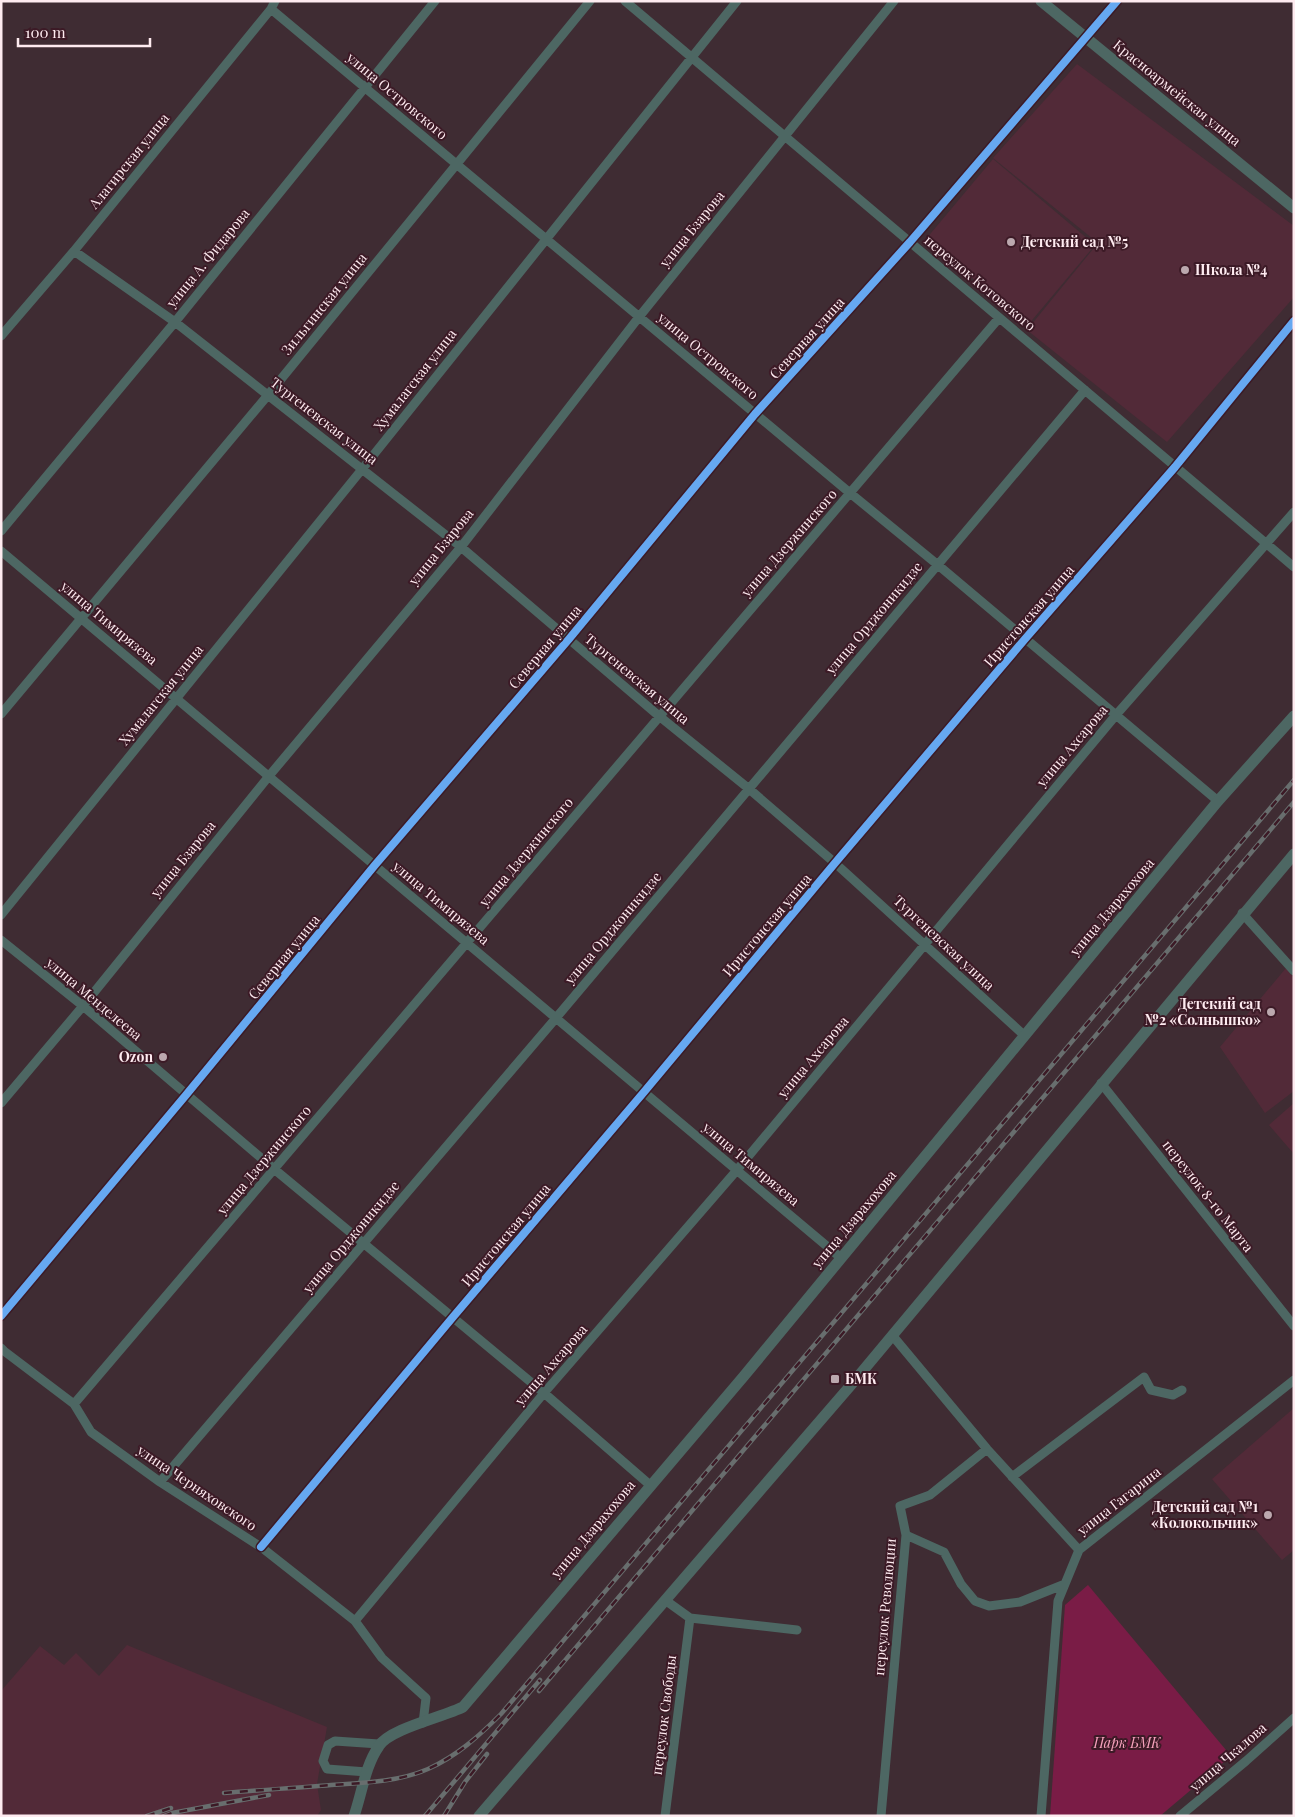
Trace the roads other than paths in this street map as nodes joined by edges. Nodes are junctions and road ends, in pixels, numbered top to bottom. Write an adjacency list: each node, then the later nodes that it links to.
1 (435, 1): 11 (street, улица А. Фидарова)
2 (590, 1): 13 (street, Зильгинская улица)
3 (625, 1): 10 (street, переулок Котовского)
4 (737, 1): 10 (street, Хумалагская улица)
5 (894, 1): 12 (street, улица Бзарова)
6 (1041, 1): 9 (street, Красноармейская улица)
7 (1117, 1): 9 (street, Северная улица)
8 (273, 5): 11 (street, улица Островского); 17 (street, Алагирская улица)
9 (1084, 37): 14 (street, Красноармейская улица); 16 (street, Северная улица)
10 (692, 57): 12 (street, переулок Котовского); 15 (street, Хумалагская улица)
11 (364, 87): 13 (street, улица Островского); 21 (street, улица А. Фидарова)
12 (785, 136): 16 (street, переулок Котовского); 18 (street, улица Бзарова)
13 (456, 164): 15 (street, улица Островского); 24 (street, Зильгинская улица)
14 (1294, 208)
15 (546, 238): 18 (street, улица Островского); 27 (street, Хумалагская улица)
16 (910, 242): 19 (street, переулок Котовского); 25 (street, Северная улица)
17 (74, 250): 21 (street, Тургеневская улица); 22 (street, Алагирская улица)
18 (639, 316): 25 (street, улица Островского); 32 (street, улица Бзарова)
19 (999, 318): 23 (street, переулок Котовского); 28 (street, улица Дзержинского)
20 (1294, 321): 26 (street, Иристонская улица)
21 (175, 322): 24 (street, Тургеневская улица); 30 (street, улица А. Фидарова)
22 (1, 336)
23 (1085, 390): 26 (street, переулок Котовского); 34 (street, улица Орджоникидзе)
24 (268, 395): 27 (street, Тургеневская улица); 36 (street, Зильгинская улица)
25 (755, 414): 28 (street, улица Островского); 37 (street, Северная улица)
26 (1175, 466): 31 (street, переулок Котовского); 38 (street, Иристонская улица)
27 (363, 468): 32 (street, Тургеневская улица); 39 (street, Хумалагская улица)
28 (850, 493): 34 (street, улица Островского); 42 (street, улица Дзержинского)
29 (1294, 512): 31 (street, улица Ахсарова)
30 (1, 531)
31 (1267, 544): 35 (street, переулок Котовского); 41 (street, улица Ахсарова)
32 (461, 546): 37 (street, Тургеневская улица); 44 (street, улица Бзарова)
33 (1, 551): 36 (street, улица Тимирязева)
34 (938, 564): 38 (street, улица Островского); 45 (street, улица Орджоникидзе)
35 (1294, 567)
36 (81, 618): 39 (street, улица Тимирязева); 40 (street, Зильгинская улица)
37 (569, 639): 42 (street, Тургеневская улица); 49 (street, Северная улица)
38 (1025, 640): 41 (street, улица Островского); 48 (street, Иристонская улица)
39 (176, 698): 44 (street, улица Тимирязева); 51 (street, Хумалагская улица)
40 (1, 714)
41 (1116, 715): 46 (street, улица Островского); 54 (street, улица Ахсарова)
42 (659, 716): 45 (street, Тургеневская улица); 53 (street, улица Дзержинского)
43 (1294, 716): 46 (street, улица Дзарахохова)
44 (268, 776): 49 (street, улица Тимирязева); 56 (street, улица Бзарова)
45 (748, 788): 48 (street, Тургеневская улица); 57 (street, улица Орджоникидзе)
46 (1218, 801): 58 (street, улица Дзарахохова)
47 (1294, 854): 50 (street)
48 (835, 863): 54 (street, Тургеневская улица); 60 (street, Иристонская улица)
49 (375, 865): 53 (street, улица Тимирязева); 61 (street, Северная улица)
50 (1242, 913): 55 (street); 59 (street)
51 (1, 915)
52 (1, 940): 56 (street, улица Менделеева)
53 (467, 943): 57 (street, улица Тимирязева); 63 (street, улица Дзержинского)
54 (925, 944): 58 (street, Тургеневская улица); 64 (street, улица Ахсарова)
55 (1294, 971)
56 (83, 1006): 61 (street, улица Менделеева); 62 (street, улица Бзарова)
57 (556, 1018): 60 (street, улица Тимирязева); 65 (street, улица Орджоникидзе)
58 (1024, 1036): 66 (street, улица Дзарахохова)
59 (1101, 1083): 69 (street, переулок 8-го Марта); 70 (street)
60 (644, 1092): 64 (street, улица Тимирязева); 68 (street, Иристонская улица)
61 (186, 1095): 63 (street, улица Менделеева); 67 (street, Северная улица)
62 (1, 1103)
63 (274, 1169): 65 (street, улица Менделеева); 75 (street, улица Дзержинского)
64 (737, 1170): 66 (street, улица Тимирязева); 74 (street, улица Ахсарова)
65 (364, 1242): 68 (street, улица Менделеева); 78 (street, улица Орджоникидзе)
66 (841, 1258): 79 (street, улица Дзарахохова)
67 (1, 1316)
68 (453, 1317): 74 (street, улица Менделеева); 81 (street, Иристонская улица)
69 (1294, 1326)
70 (892, 1335): 76 (street); 84 (street)
71 (1, 1348): 75 (street, улица Черняховского)
72 (1294, 1380): 82 (street, улица Гагарина)
73 (1182, 1390): 77 (street)
74 (544, 1393): 79 (street, улица Менделеева); 86 (street, улица Ахсарова)
75 (74, 1404): 78 (street, улица Черняховского)
76 (987, 1449): 77 (street); 80 (street, переулок Революции)
77 (1012, 1477): 82 (street)
78 (160, 1482): 81 (street, улица Черняховского)
79 (650, 1485): 89 (street, улица Дзарахохова)
80 (906, 1535): 83 (street); 95 (street, переулок Революции)
81 (261, 1547): 86 (street, улица Черняховского)
82 (1079, 1550): 83 (street, улица Гагарина)
83 (1065, 1584): 96 (street, улица Гагарина)
84 (665, 1600): 85 (street); 93 (street)
85 (690, 1618): 87 (street); 94 (street, переулок Свободы)
86 (354, 1621): 89 (street, улица Черняховского)
87 (797, 1630)
88 (1294, 1718): 97 (street, улица Чкалова)
89 (422, 1723): 90 (street, улица Дзарахохова)
90 (379, 1744): 91 (street); 91 (street)
91 (367, 1772): 92 (street)
92 (354, 1816)
93 (479, 1816)
94 (665, 1816)
95 (881, 1816)
96 (1041, 1816)
97 (1180, 1816)

